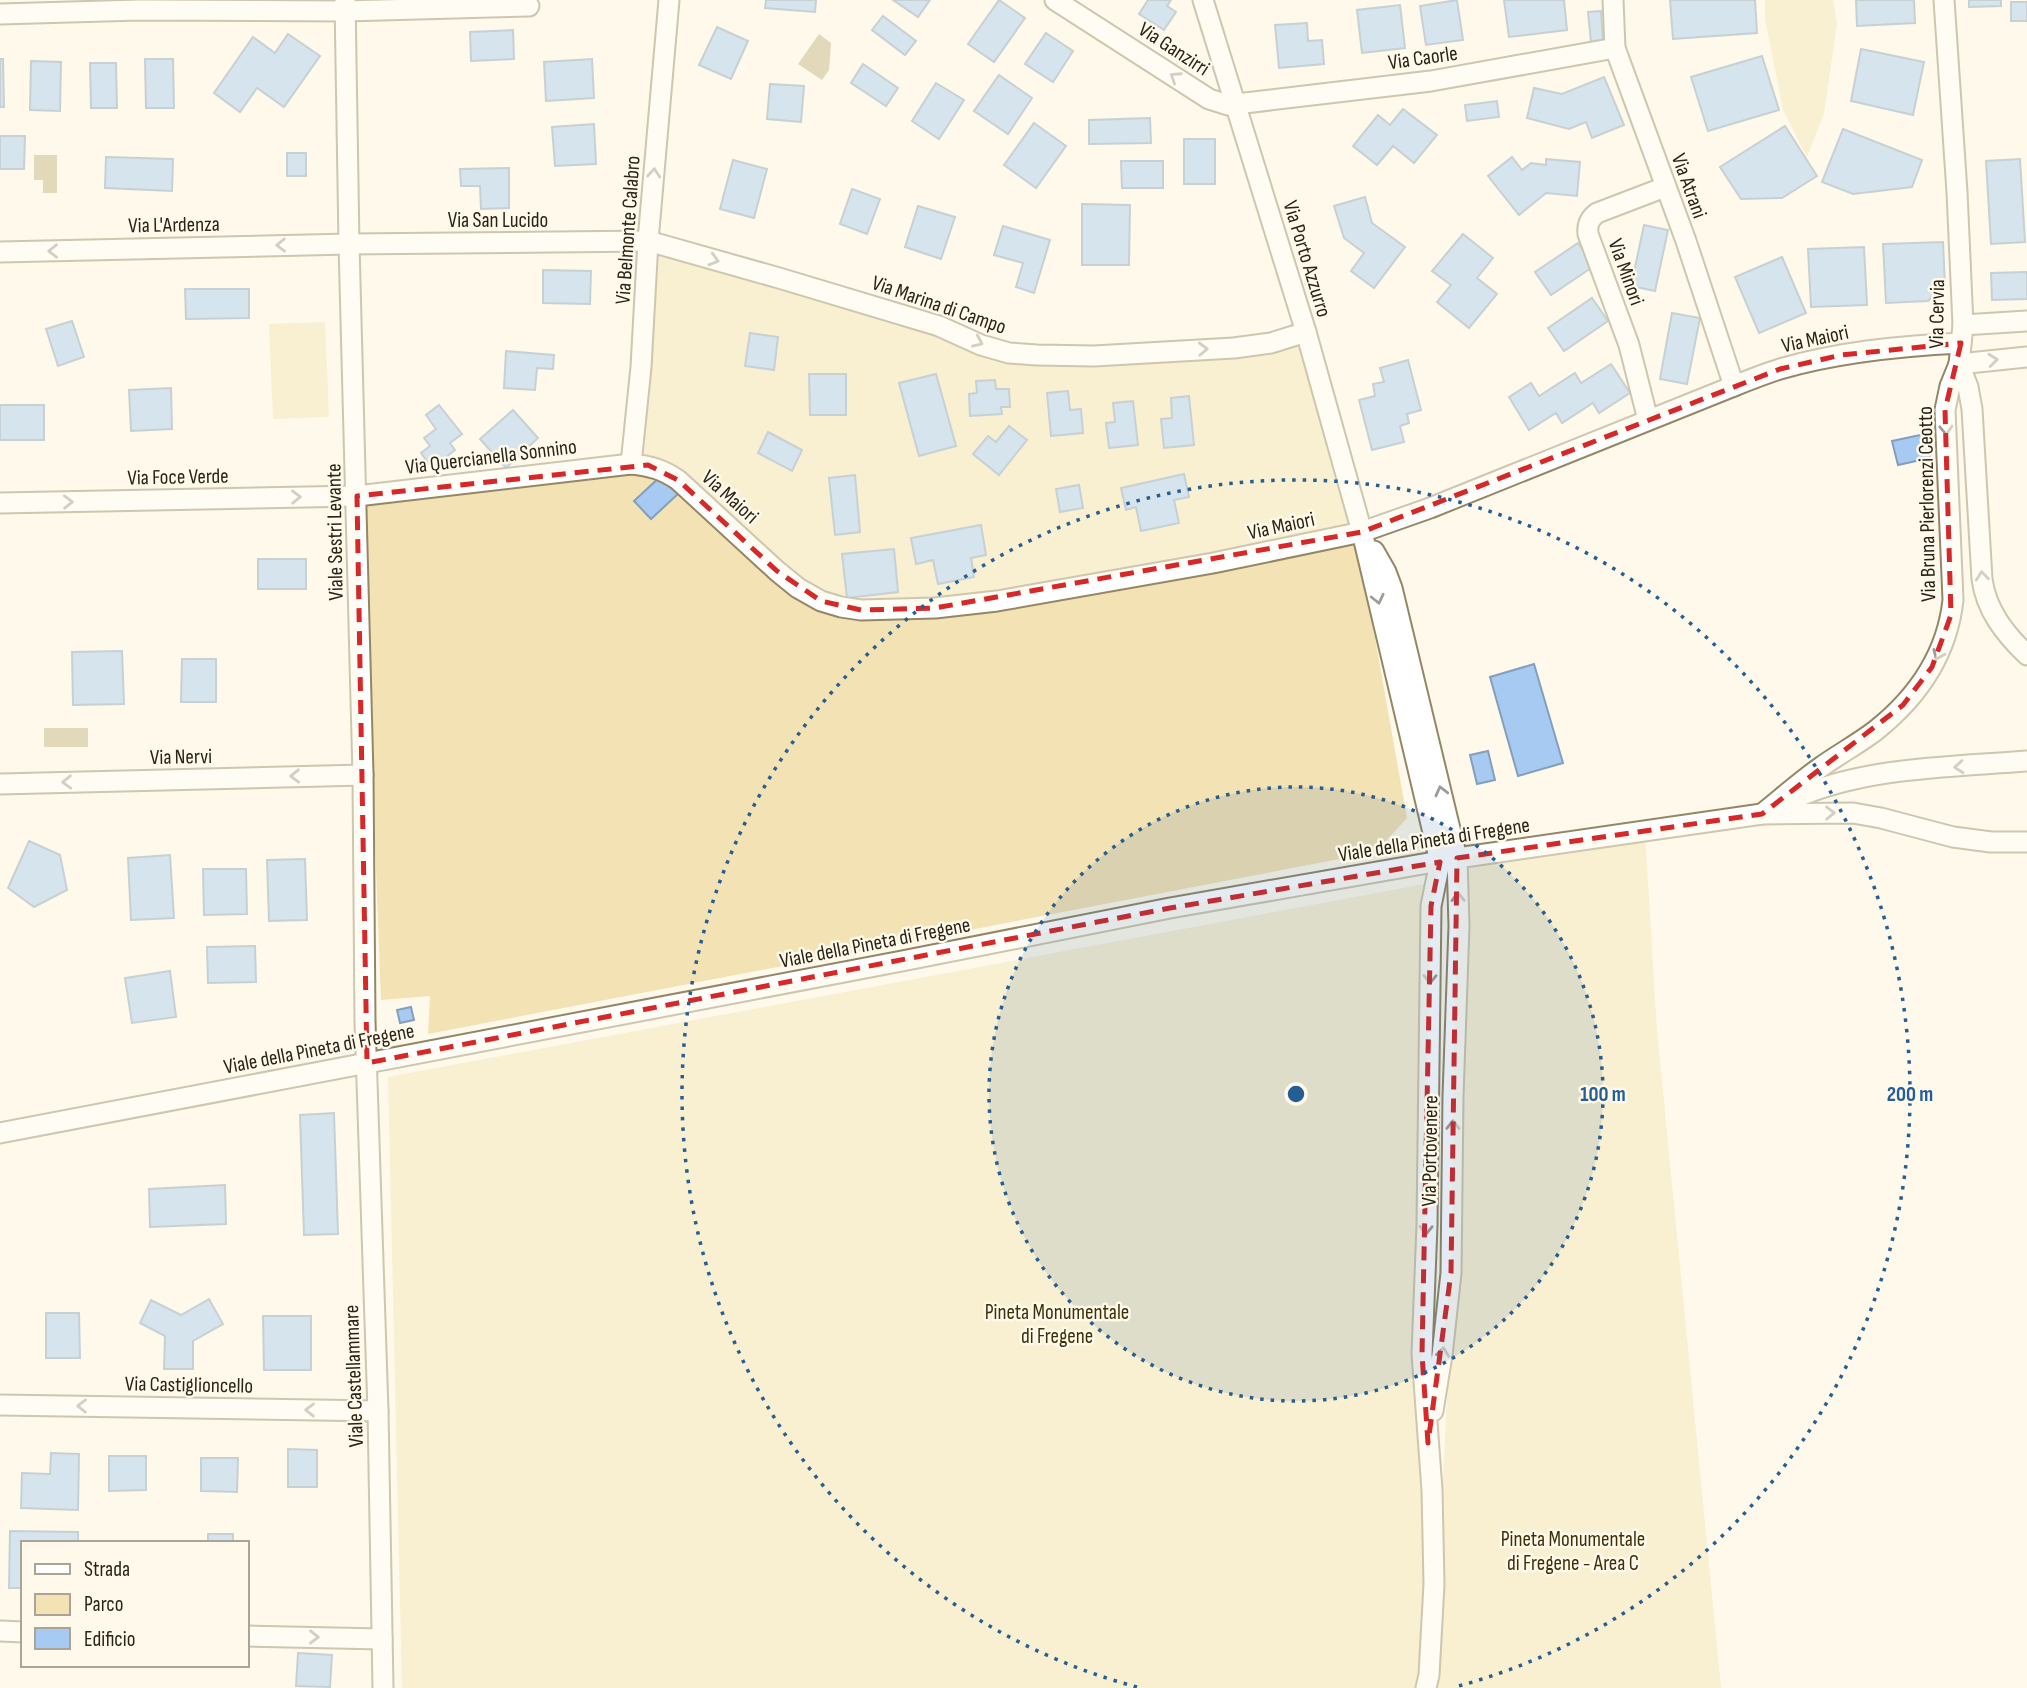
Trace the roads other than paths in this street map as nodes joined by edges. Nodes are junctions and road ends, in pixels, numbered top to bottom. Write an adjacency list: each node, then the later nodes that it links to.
1 (669, 0): 12 (street, Via Belmonte Calabro, one-way to 1)
2 (1055, 0): 10 (street, Via Ganzirri, one-way to 2)
3 (1203, 0): 10 (street, Via Porto Azzurro)
4 (1613, 0): 9 (street, Via Atrani)
5 (1944, 0): 17 (street, Via Cervia)
6 (345, 5): 7 (street); 8 (street); 13 (street, Viale Sestri Levante)
7 (529, 6)
8 (0, 14)
9 (1615, 48): 10 (street, Via Caorle); 11 (street, Via Atrani)
10 (1235, 105): 16 (street, Via Porto Azzurro)
11 (1665, 187): 20 (street, Via Atrani); 21 (street, Via Minori)
12 (649, 241): 13 (street, Via San Lucido); 16 (street, Via Marina di Campo, one-way to 16); 22 (street, Via Belmonte Calabro)
13 (349, 244): 14 (street, Via L'Ardenza, one-way to 14); 23 (street, Viale Sestri Levante)
14 (0, 252)
15 (2027, 321): 17 (street, Via Maiori)
16 (1306, 332): 25 (street, Via Porto Azzurro)
17 (1962, 334): 19 (street, Via Cervia); 20 (street, Via Maiori)
18 (2027, 357): 19 (street, one-way to 18)
19 (1959, 364): 26 (street, Via Cervia, one-way to 19); 30 (street, Via Bruna Pierlorenzi Ceotto, one-way to 30)
20 (1734, 386): 21 (street, Via Maiori)
21 (1648, 420): 25 (street, Via Maiori)
22 (631, 464): 23 (street, Via Quercianella Sonnino); 25 (street, Via Maiori)
23 (357, 496): 24 (street, Via Foce Verde, one-way to 23); 28 (street, Viale Sestri Levante)
24 (0, 503)
25 (1362, 532): 32 (street, Via Porto Azzurro)
26 (2027, 655)
27 (2027, 761): 30 (street, Viale della Pineta di Fregene, one-way to 30)
28 (363, 775): 29 (street, Via Nervi, one-way to 29); 33 (street, Viale Sestri Levante)
29 (0, 784)
30 (1762, 814): 31 (street, Viale della Pineta di Fregene, one-way to 31); 32 (street, Viale della Pineta di Fregene)
31 (2027, 842)
32 (1448, 860): 33 (street, Viale della Pineta di Fregene); 37 (street, Via Portovenere, one-way to 32); 37 (street, Via Portovenere, one-way to 37)
33 (366, 1063): 34 (street, Viale della Pineta di Fregene); 36 (street, Viale Castellammare)
34 (0, 1133)
35 (0, 1405): 36 (street, Via Castiglioncello, one-way to 35)
36 (378, 1411): 41 (street, Viale Castellammare)
37 (1428, 1443): 43 (street, Via Portovenere)
38 (0, 1631): 39 (street)
39 (21, 1632)
40 (248, 1636): 41 (street, one-way to 41)
41 (382, 1639): 42 (street, Viale Castellammare)
42 (383, 1688)
43 (1426, 1688)

